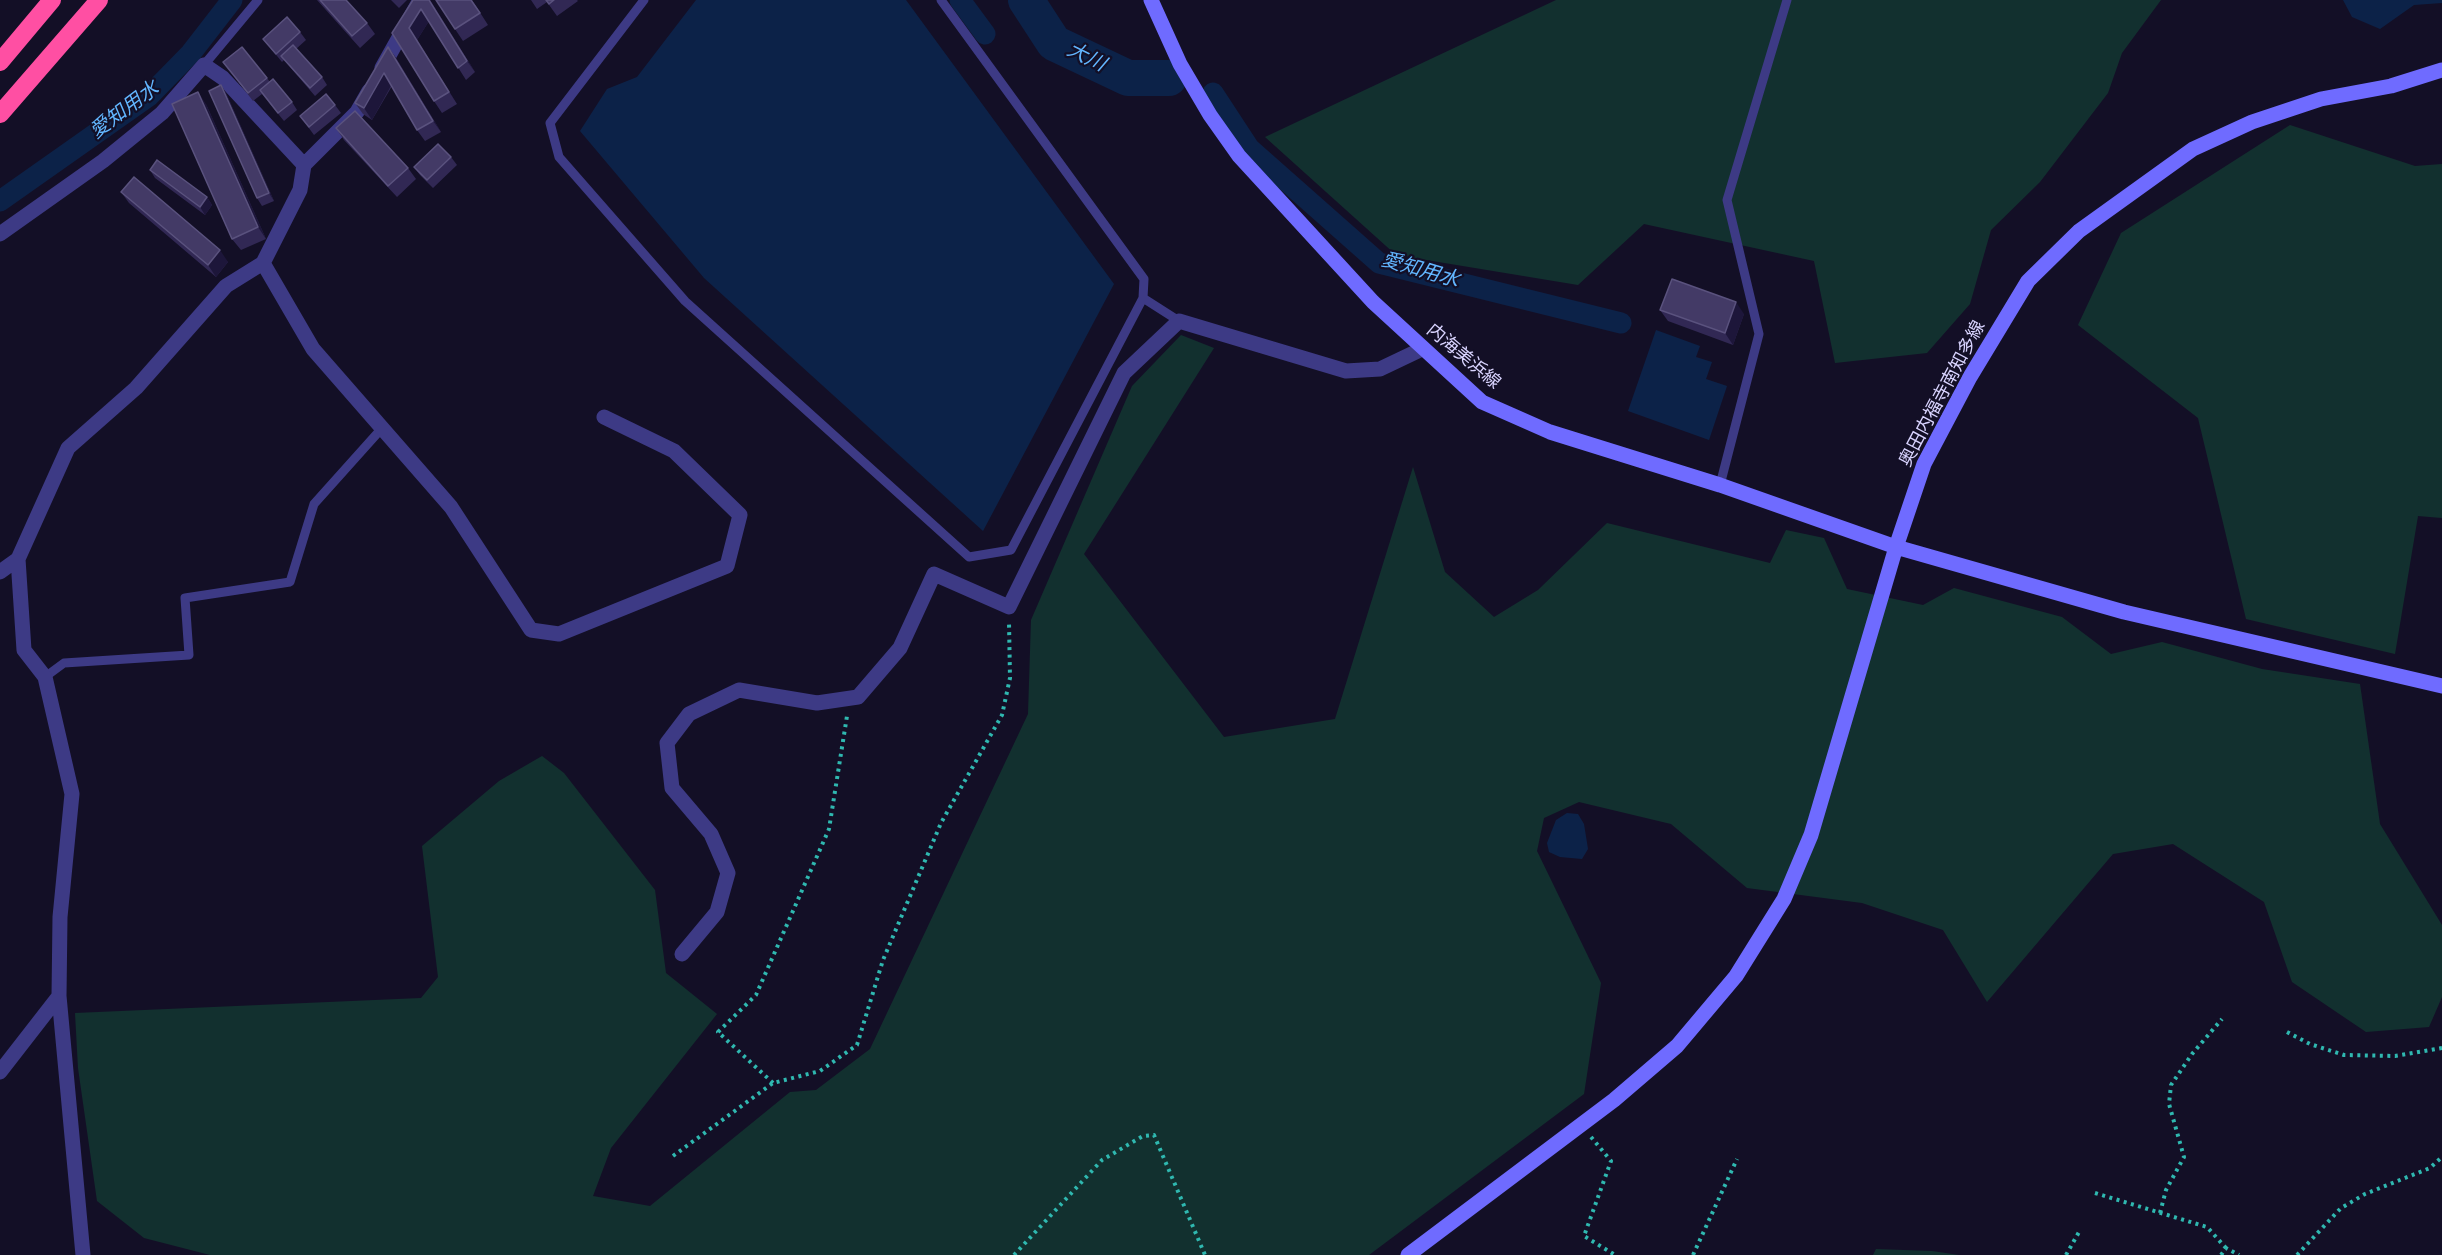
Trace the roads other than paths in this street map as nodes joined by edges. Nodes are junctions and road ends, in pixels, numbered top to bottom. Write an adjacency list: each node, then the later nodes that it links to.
1 (52, 0): 9 (highway)
2 (99, 0): 12 (highway)
3 (258, 0): 10 (lane)
4 (420, 0): 13 (street)
5 (644, 0): 16 (lane)
6 (940, 0): 16 (lane)
7 (1151, 0): 18 (main road, 内海美浜線)
8 (1787, 0): 21 (lane)
9 (0, 62)
10 (204, 65): 13 (street); 14 (street)
11 (2442, 70): 22 (main road, 奥田内福寺南知多線)
12 (0, 114)
13 (304, 165): 15 (street)
14 (0, 234)
15 (263, 263): 20 (street); 23 (street)
16 (1143, 298): 17 (lane)
17 (1179, 321): 18 (street); 27 (street)
18 (1422, 349): 21 (main road, 内海美浜線)
19 (604, 417): 20 (street)
20 (383, 427): 25 (lane)
21 (1720, 485): 22 (main road, 内海美浜線)
22 (1896, 547): 26 (main road); 31 (main road, 奥田内福寺南知多線)
23 (18, 559): 24 (street); 25 (street)
24 (0, 572)
25 (45, 677): 28 (street)
26 (2442, 686)
27 (682, 954)
28 (59, 996): 29 (street); 30 (street)
29 (0, 1072)
30 (83, 1255)
31 (1408, 1255)

